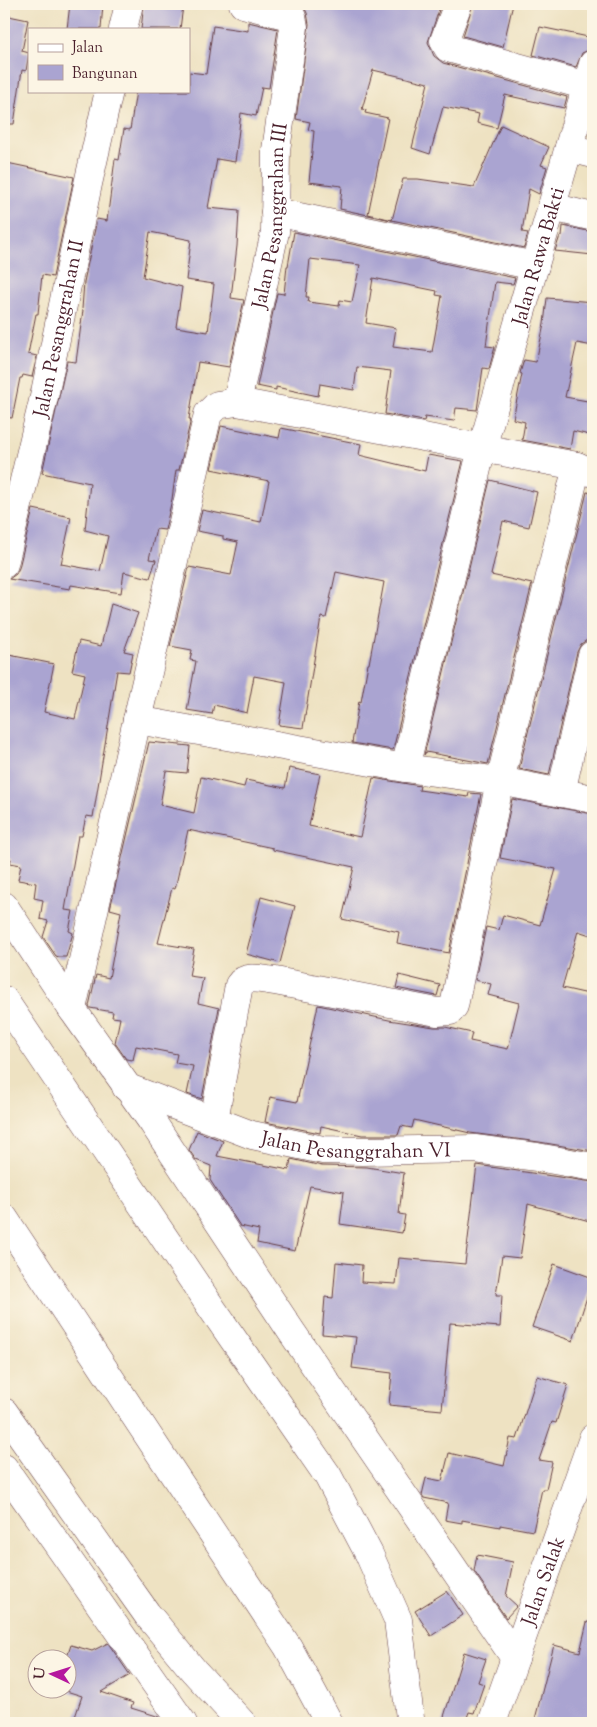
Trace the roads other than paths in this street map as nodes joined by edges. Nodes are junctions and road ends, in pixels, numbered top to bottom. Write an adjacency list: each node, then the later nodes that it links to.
1 (129, 4): 5 (street)
2 (242, 4): 4 (street)
3 (458, 4): 6 (street)
4 (270, 7): 10 (street, Jalan Pesanggrahan III)
5 (124, 28)
6 (590, 75): 8 (street, Jalan Rawa Bakti)
7 (109, 92): 16 (street, Jalan Pesanggrahan II)
8 (581, 151): 9 (street, Jalan Rawa Bakti)
9 (552, 207): 11 (street); 12 (street, Jalan Rawa Bakti)
10 (275, 212): 12 (street); 13 (street, Jalan Pesanggrahan III)
11 (593, 217)
12 (535, 266): 14 (street, Jalan Rawa Bakti)
13 (237, 402): 14 (street); 18 (street)
14 (482, 448): 15 (street); 19 (street, Jalan Rawa Bakti)
15 (585, 469): 20 (street)
16 (4, 564)
17 (592, 655): 21 (street)
18 (137, 720): 19 (street); 25 (street)
19 (405, 768): 20 (street)
20 (500, 781): 21 (street); 27 (street)
21 (561, 792): 22 (street)
22 (593, 799)
23 (4, 906): 25 (street)
24 (4, 1000): 37 (street)
25 (72, 1009): 26 (street)
26 (126, 1087): 27 (street, Jalan Pesanggrahan VI); 33 (street)
27 (214, 1120): 28 (street, Jalan Pesanggrahan VI)
28 (593, 1168)
29 (4, 1218): 36 (street)
30 (4, 1412): 35 (street)
31 (593, 1438): 33 (street, Jalan Salak)
32 (4, 1468): 34 (street)
33 (515, 1658): 38 (street, Jalan Salak)
34 (183, 1723)
35 (242, 1723)
36 (329, 1723)
37 (408, 1723)
38 (492, 1723)

